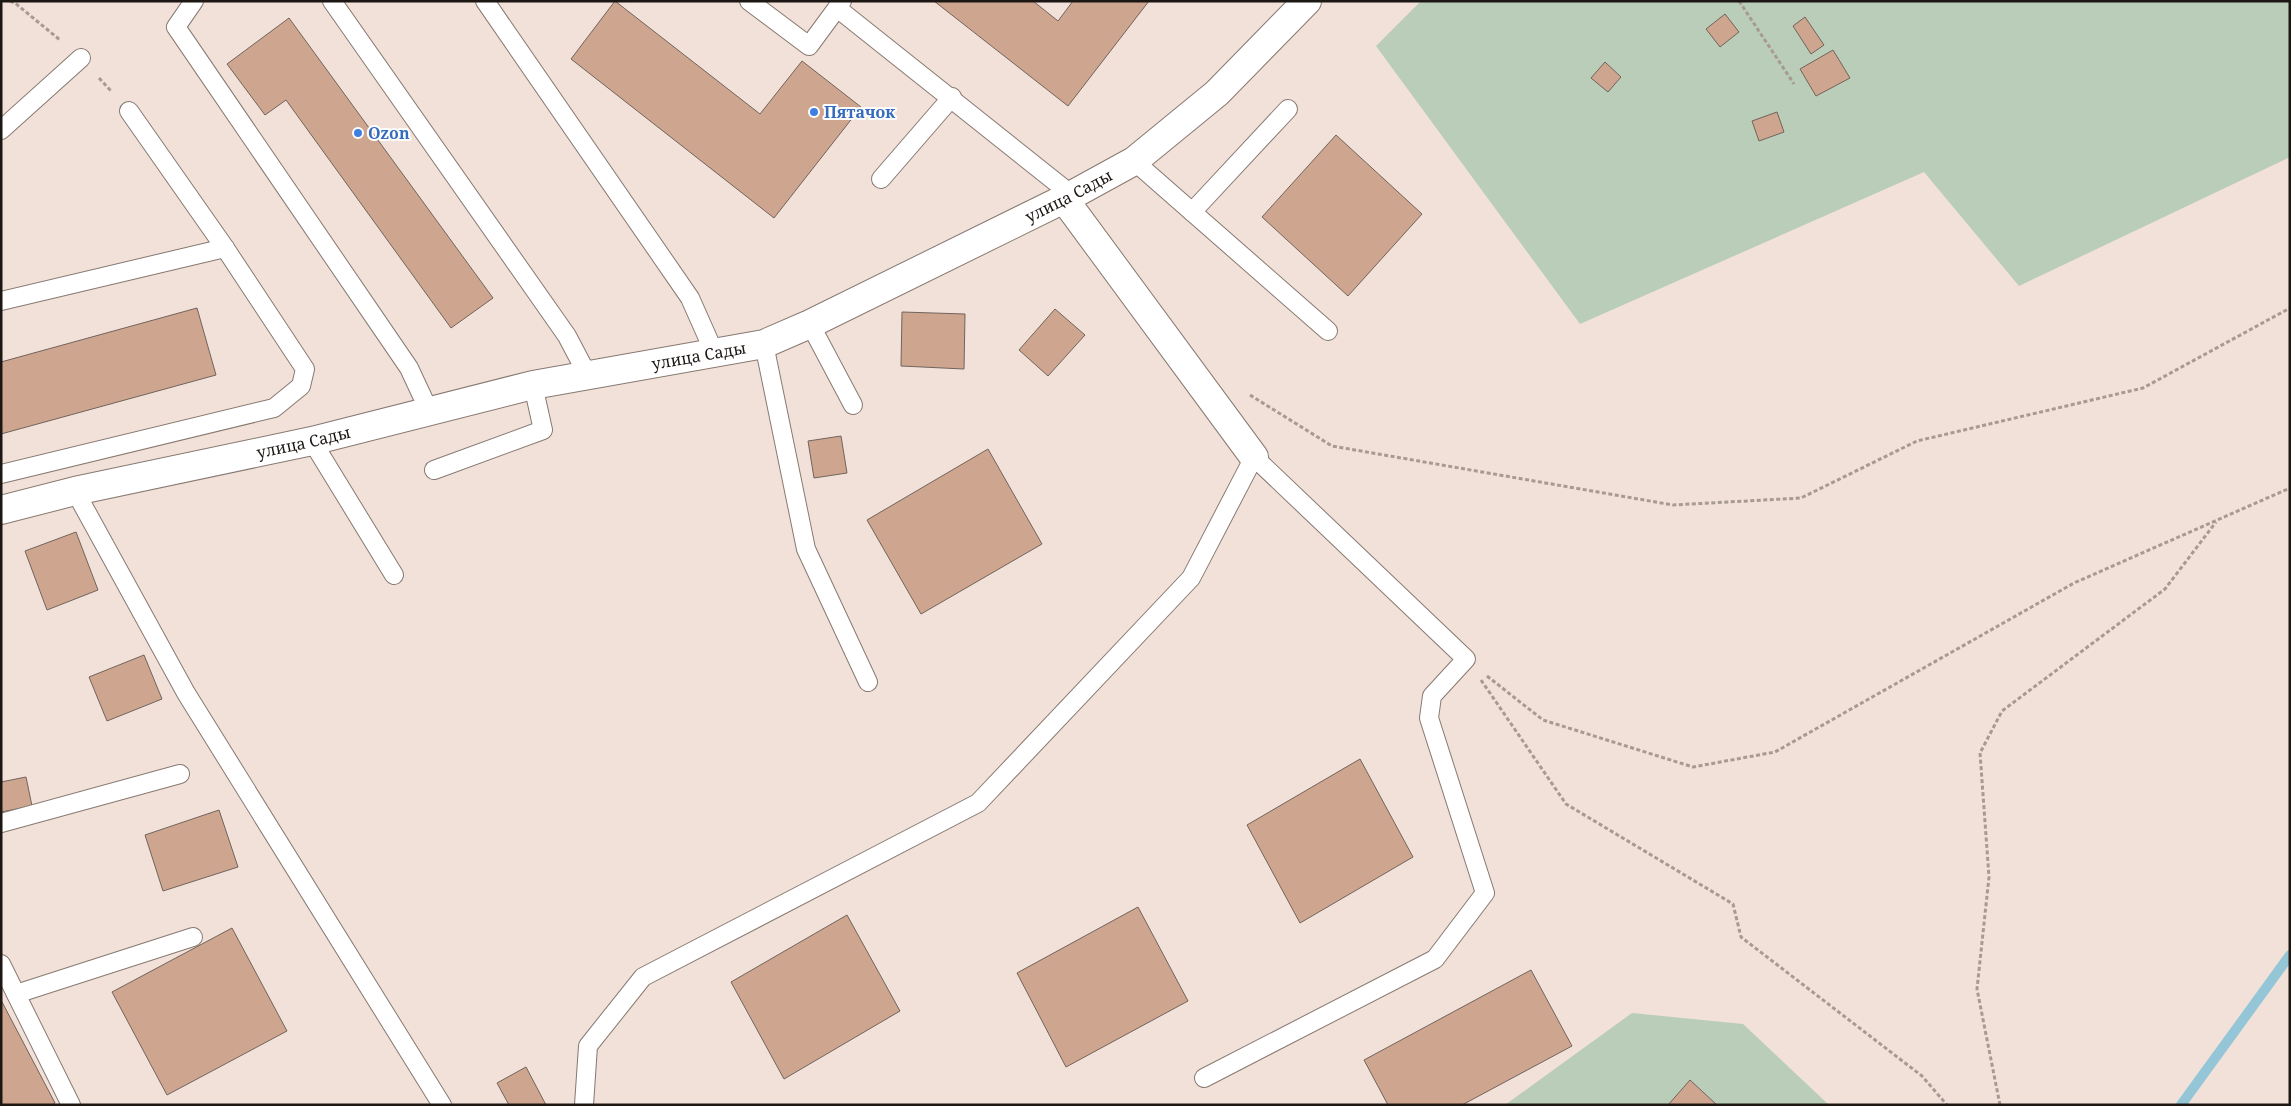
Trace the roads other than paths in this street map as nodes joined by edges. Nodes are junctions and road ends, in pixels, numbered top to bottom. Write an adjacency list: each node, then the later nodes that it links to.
1 (194, 1): 25 (lane)
2 (332, 1): 22 (lane)
3 (485, 1): 21 (lane)
4 (749, 1): 6 (lane)
5 (1307, 1): 12 (street, улица Сады)
6 (840, 4): 8 (lane)
7 (81, 58): 11 (lane)
8 (952, 97): 13 (lane); 14 (lane)
9 (1288, 109): 15 (lane)
10 (129, 111): 16 (lane)
11 (1, 130)
12 (1134, 161): 14 (street, улица Сады); 15 (lane)
13 (881, 179)
14 (1068, 197): 18 (street, улица Сады); 27 (street)
15 (1192, 212): 19 (lane)
16 (225, 248): 17 (lane); 29 (lane)
17 (1, 301)
18 (810, 324): 20 (street, улица Сады); 24 (lane)
19 (1328, 330)
20 (764, 344): 21 (street, улица Сады); 33 (lane)
21 (714, 352): 22 (street, улица Сады)
22 (587, 374): 23 (street, улица Сады)
23 (533, 385): 25 (street, улица Сады); 28 (lane)
24 (853, 405)
25 (430, 413): 26 (street, улица Сады)
26 (312, 441): 30 (street, улица Сады); 32 (lane)
27 (1254, 457): 39 (lane); 42 (lane)
28 (434, 470)
29 (1, 474)
30 (75, 491): 31 (street, улица Сады); 41 (lane)
31 (1, 510)
32 (394, 575)
33 (868, 682)
34 (180, 774): 35 (lane)
35 (1, 823)
36 (194, 937): 38 (lane)
37 (1, 964): 38 (lane)
38 (16, 994): 40 (lane)
39 (1204, 1078)
40 (71, 1105)
41 (442, 1105)
42 (584, 1105)

